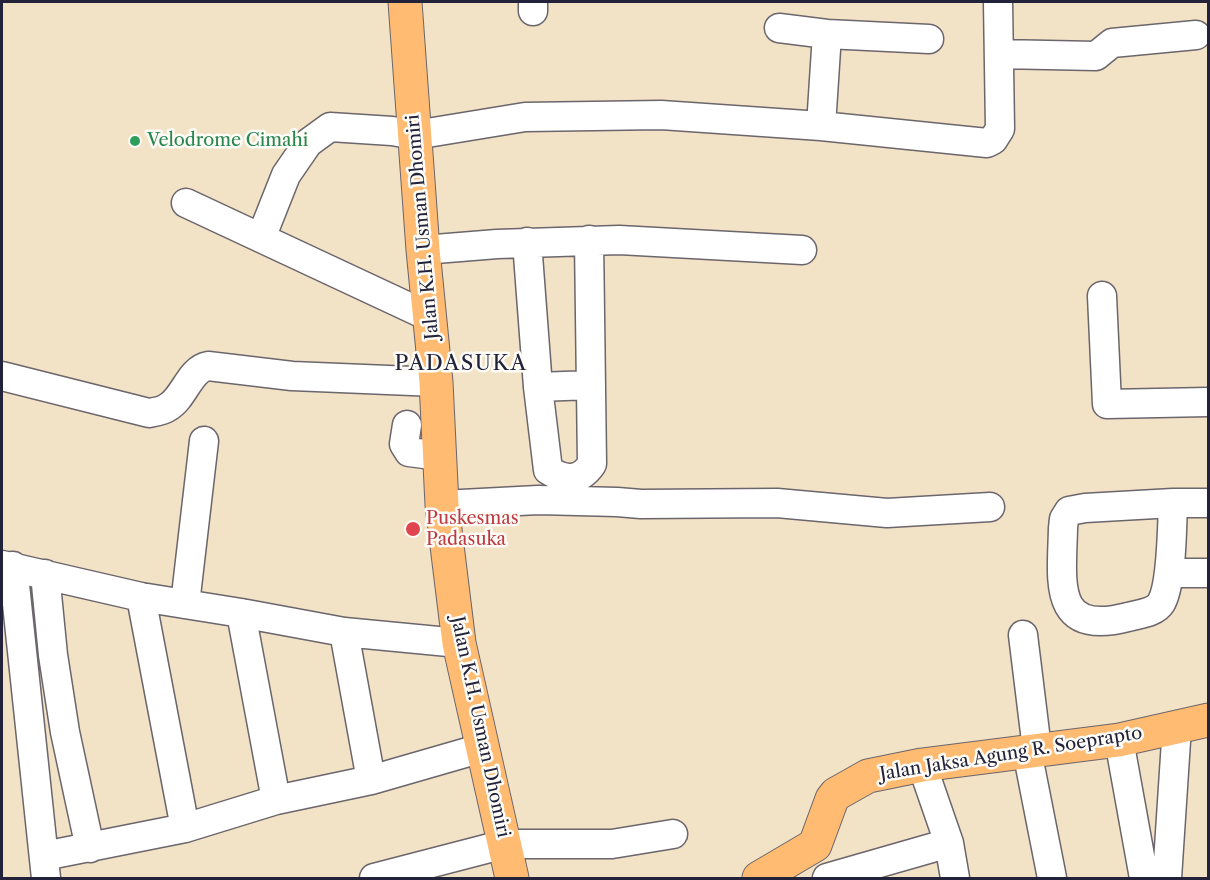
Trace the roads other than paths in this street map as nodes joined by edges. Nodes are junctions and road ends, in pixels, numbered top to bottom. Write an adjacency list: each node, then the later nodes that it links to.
1 (405, 2): 9 (main road, Jalan K.H. Usman Dhomiri)
2 (998, 2): 7 (street)
3 (779, 28): 4 (street)
4 (827, 34): 6 (street); 8 (street)
5 (1196, 35): 7 (street)
6 (929, 39)
7 (999, 54): 8 (street)
8 (821, 126): 9 (street)
9 (415, 135): 11 (street); 14 (main road, Jalan K.H. Usman Dhomiri)
10 (186, 203): 11 (street)
11 (261, 238): 17 (street)
12 (589, 240): 13 (street); 15 (street); 20 (street)
13 (527, 242): 14 (street); 21 (street)
14 (423, 250): 17 (main road, Jalan K.H. Usman Dhomiri)
15 (802, 250)
16 (1102, 296): 22 (street)
17 (430, 317): 19 (main road, Jalan K.H. Usman Dhomiri)
18 (2, 375): 19 (street)
19 (436, 382): 25 (main road, Jalan K.H. Usman Dhomiri)
20 (591, 385): 21 (street); 21 (street)
21 (537, 387)
22 (1209, 402)
23 (406, 425): 25 (street)
24 (204, 441): 35 (street)
25 (440, 456): 28 (main road, Jalan K.H. Usman Dhomiri)
26 (1173, 503): 27 (street); 31 (street); 31 (street)
27 (1209, 503)
28 (442, 505): 29 (street); 39 (main road, Jalan K.H. Usman Dhomiri)
29 (990, 507)
30 (7, 566): 33 (street); 53 (street)
31 (1169, 573): 32 (street)
32 (1209, 573)
33 (45, 574): 34 (street); 52 (street)
34 (141, 597): 35 (street); 47 (street)
35 (185, 604): 36 (street)
36 (241, 613): 37 (street); 46 (street)
37 (344, 632): 39 (street); 45 (street)
38 (1023, 635): 43 (street)
39 (459, 643): 42 (main road, Jalan K.H. Usman Dhomiri)
40 (1193, 723): 41 (main road, Jalan Jaksa Agung R. Soeprapto); 62 (street)
41 (1119, 740): 43 (main road, Jalan Jaksa Agung R. Soeprapto); 61 (street)
42 (482, 748): 45 (street); 50 (main road, Jalan K.H. Usman Dhomiri)
43 (1032, 750): 44 (main road, Jalan Jaksa Agung R. Soeprapto); 60 (street)
44 (922, 765): 49 (street); 51 (main road, Jalan Jaksa Agung R. Soeprapto)
45 (371, 780): 46 (street)
46 (276, 800): 47 (street)
47 (185, 828): 52 (street)
48 (673, 834): 50 (street)
49 (949, 843): 58 (street); 59 (street)
50 (505, 844): 54 (street); 55 (main road, Jalan K.H. Usman Dhomiri)
51 (815, 845): 56 (main road); 57 (street)
52 (90, 848): 53 (street)
53 (45, 867)
54 (374, 879)
55 (512, 879)
56 (759, 879)
57 (820, 879)
58 (827, 879)
59 (955, 879)
60 (1052, 879)
61 (1144, 879)
62 (1167, 879)

